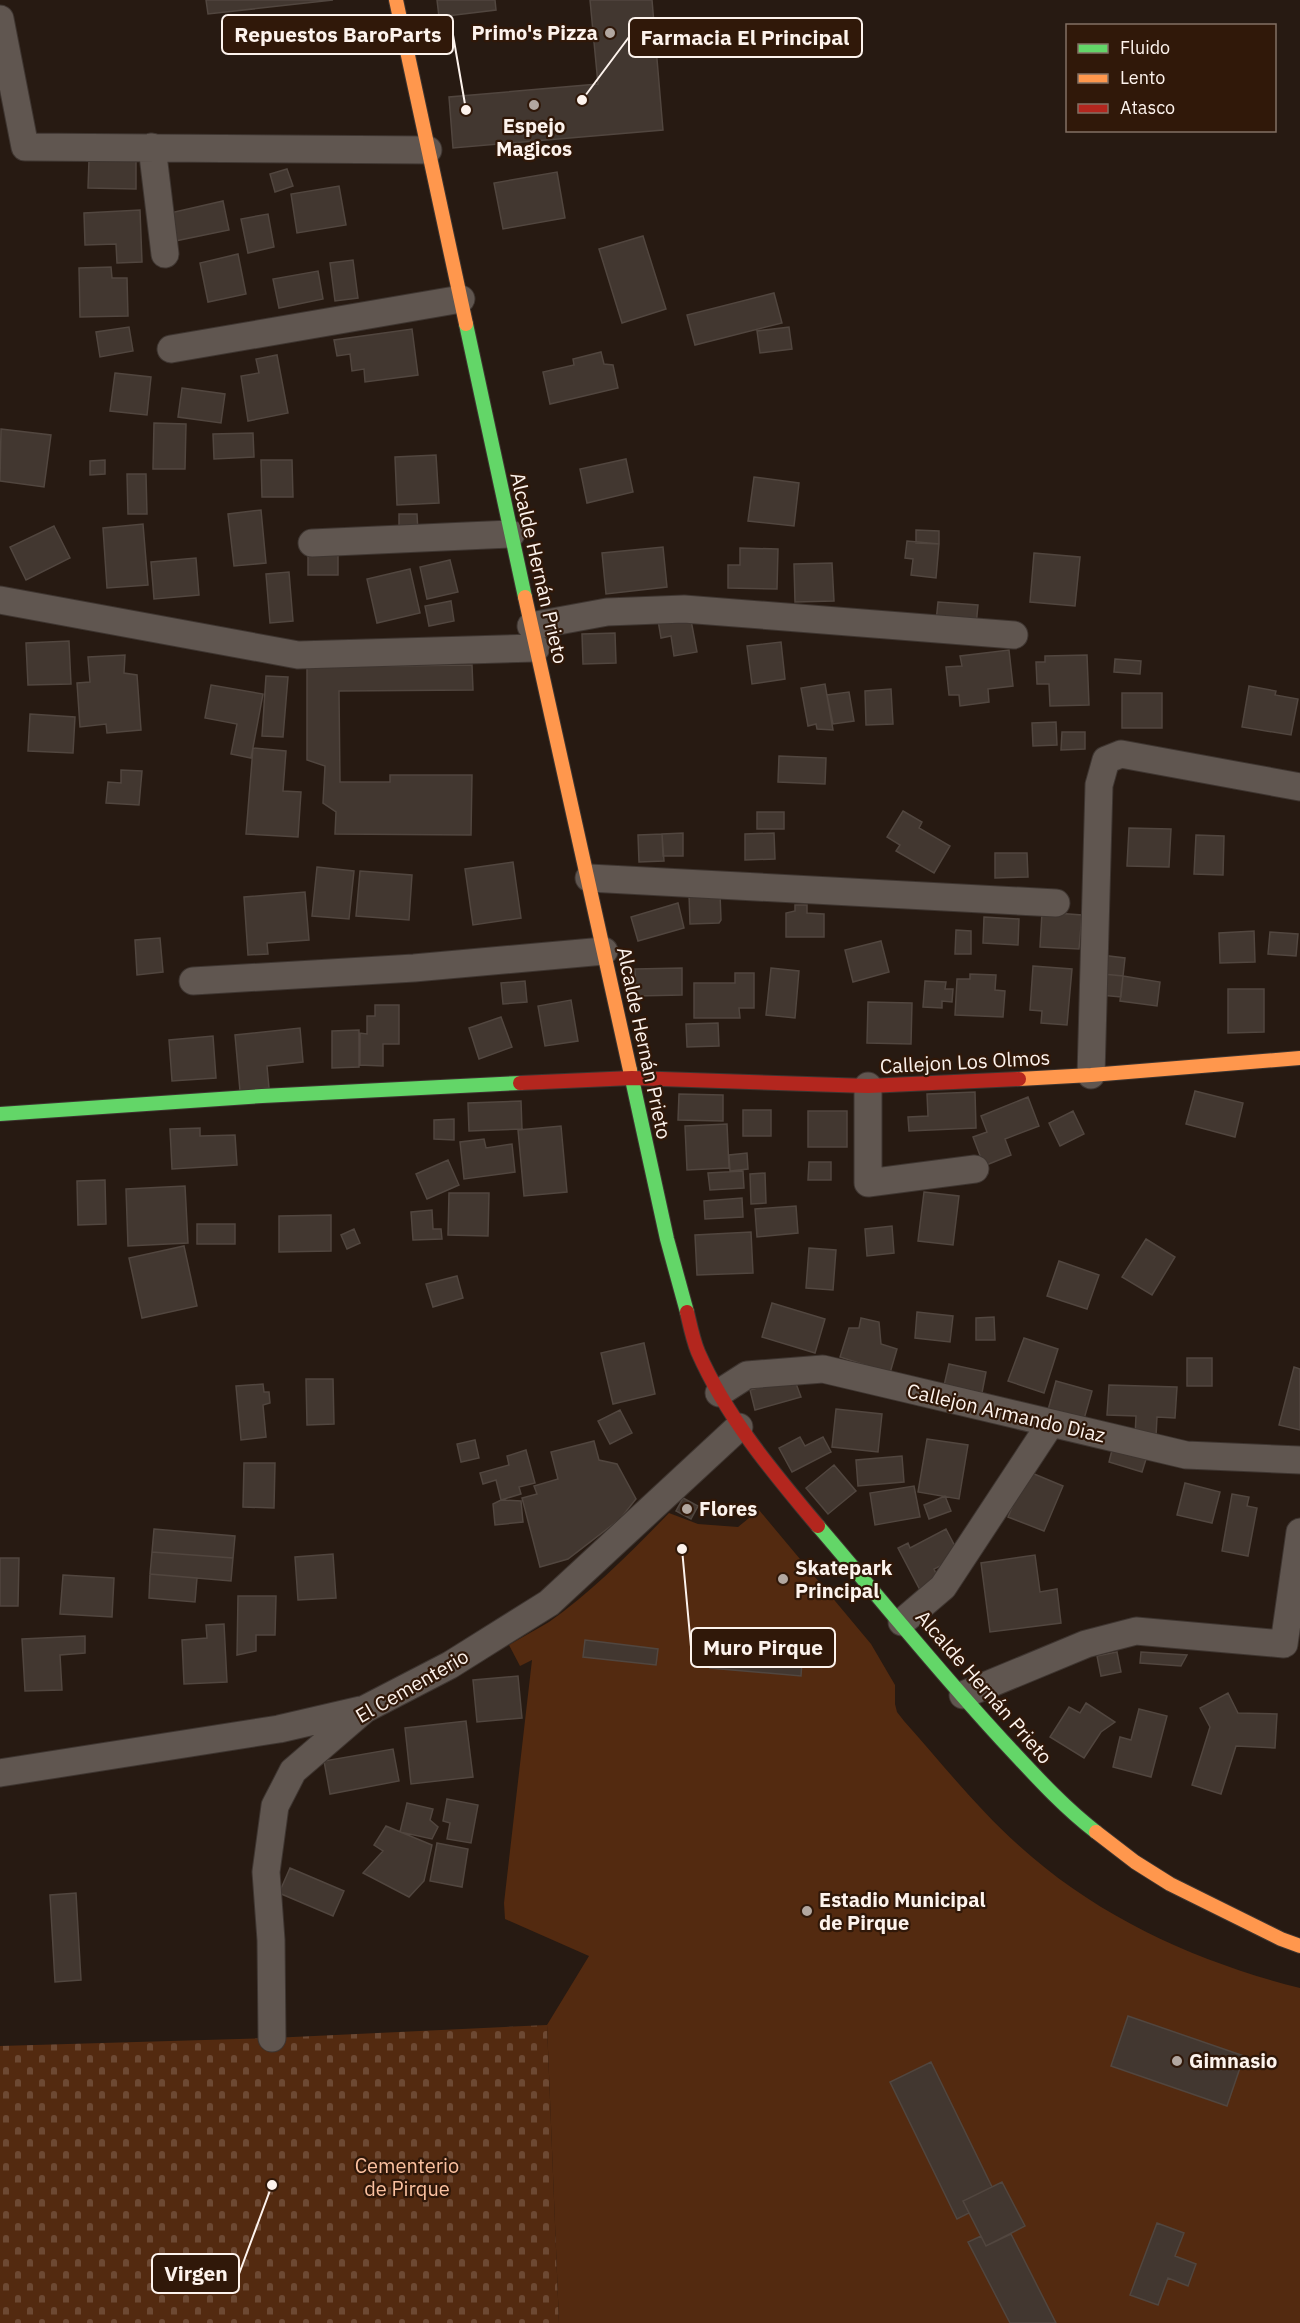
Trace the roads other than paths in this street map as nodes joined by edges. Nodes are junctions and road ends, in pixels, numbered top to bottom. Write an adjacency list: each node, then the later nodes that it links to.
1 (396, 0): 4 (main road, Alcalde Hernán Prieto)
2 (0, 19): 3 (street)
3 (152, 147): 4 (street); 5 (street)
4 (428, 150): 6 (main road, Alcalde Hernán Prieto)
5 (165, 254)
6 (460, 299): 7 (street); 8 (main road, Alcalde Hernán Prieto)
7 (171, 350)
8 (512, 534): 9 (street); 12 (main road, Alcalde Hernán Prieto)
9 (312, 543)
10 (0, 600): 12 (street)
11 (1014, 635): 12 (street)
12 (534, 637): 14 (main road, Alcalde Hernán Prieto)
13 (1300, 787): 19 (street)
14 (589, 879): 15 (street); 16 (main road, Alcalde Hernán Prieto)
15 (1056, 903)
16 (604, 951): 17 (street); 20 (main road, Alcalde Hernán Prieto)
17 (193, 981)
18 (1300, 1058): 19 (main road, Callejon Los Olmos)
19 (1091, 1075): 21 (main road, Callejon Los Olmos)
20 (632, 1078): 21 (main road, Callejon Los Olmos); 22 (main road, Callejon Los Olmos); 24 (main road, Alcalde Hernán Prieto)
21 (868, 1086): 23 (street)
22 (0, 1114)
23 (975, 1169)
24 (719, 1394): 25 (street, Callejon Armando Diaz); 26 (main road, Alcalde Hernán Prieto)
25 (1051, 1424): 27 (street, Callejon Armando Diaz); 29 (street)
26 (739, 1427): 29 (main road, Alcalde Hernán Prieto); 32 (street, El Cementerio)
27 (1300, 1460)
28 (1300, 1533): 30 (street)
29 (902, 1622): 31 (main road, Alcalde Hernán Prieto)
30 (1292, 1645): 31 (street)
31 (963, 1695): 34 (main road, Alcalde Hernán Prieto)
32 (365, 1709): 33 (street); 37 (street, El Cementerio)
33 (0, 1773)
34 (1206, 1902): 35 (main road, Alcalde Hernán Prieto); 36 (main road, Alcalde Hernán Prieto)
35 (1295, 1929)
36 (1300, 1946)
37 (272, 2038)

